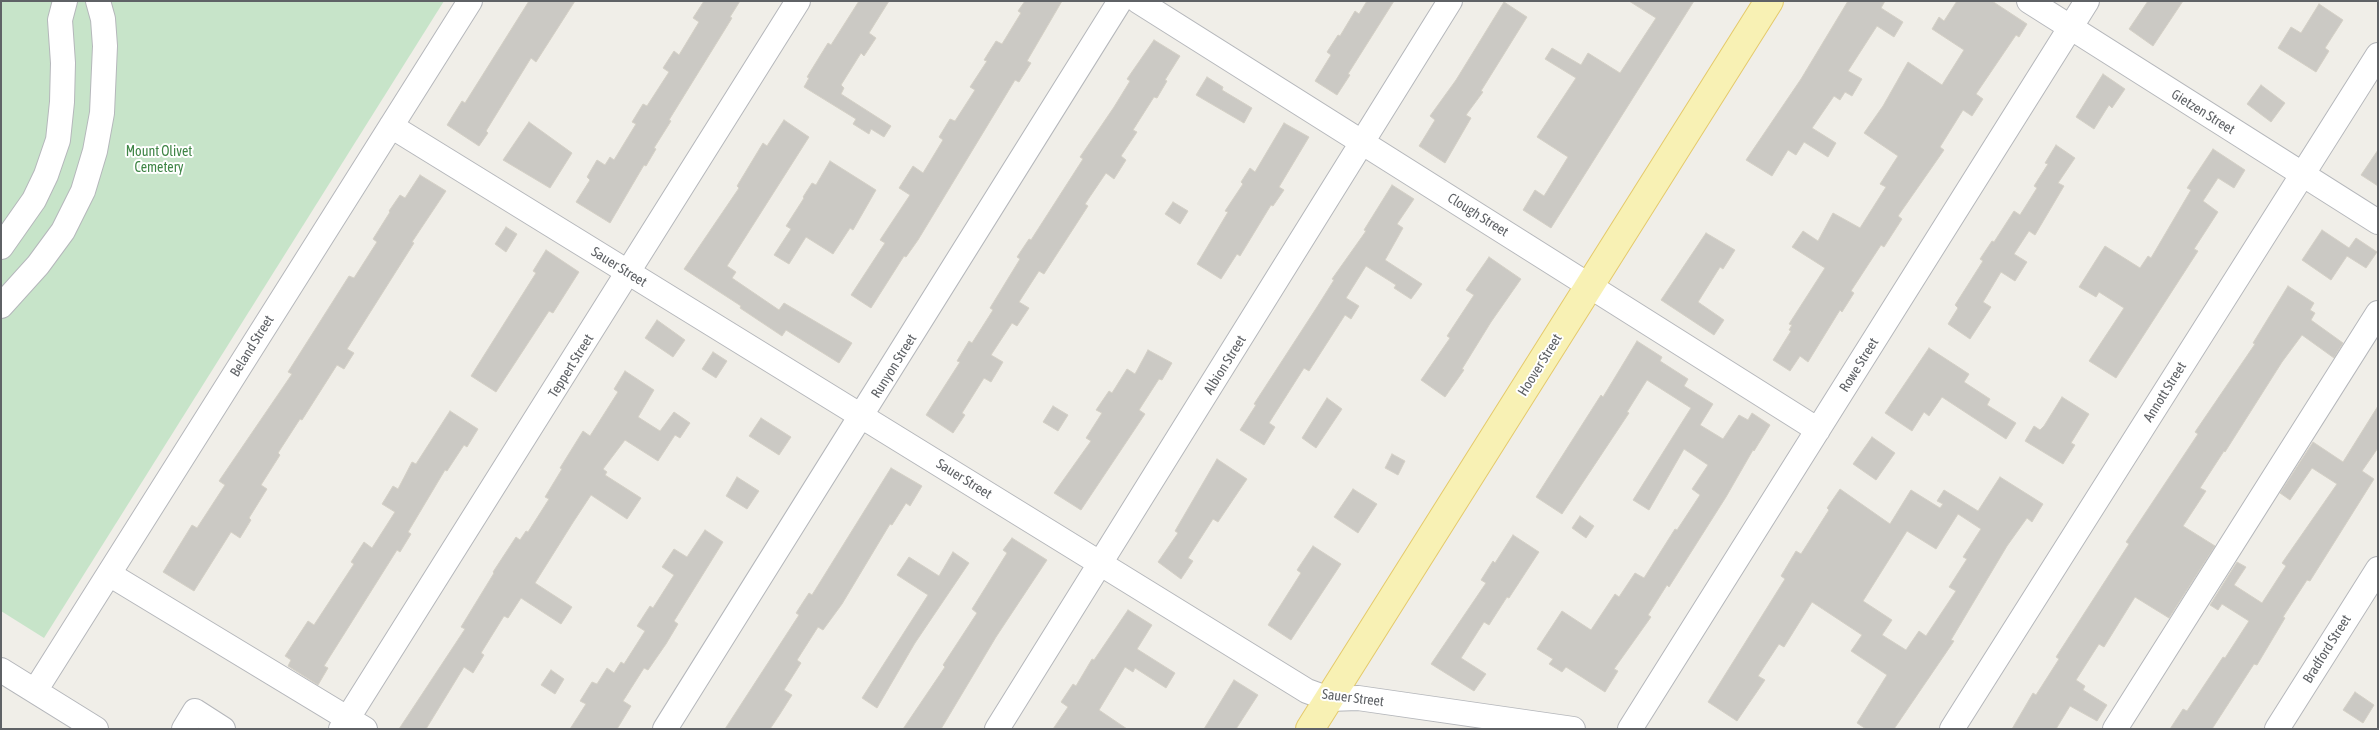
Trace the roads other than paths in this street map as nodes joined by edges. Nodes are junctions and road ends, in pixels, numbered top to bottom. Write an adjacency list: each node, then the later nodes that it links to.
1 (65, 1): 17 (street)
2 (98, 1): 20 (street)
3 (470, 1): 13 (street, Beland Street)
4 (798, 1): 18 (street, Teppert Street)
5 (1120, 1): 22 (street, Runyon Street)
6 (1138, 1): 14 (street, Clough Street)
7 (1450, 1): 14 (street, Albion Street)
8 (1769, 1): 19 (main road, Hoover Street)
9 (2029, 1): 11 (street, Gietzen Street)
10 (2087, 1): 11 (street, Rowe Street)
11 (2070, 28): 15 (street, Gietzen Street); 23 (street, Rowe Street)
12 (2378, 55): 15 (street, Annott Street)
13 (391, 126): 18 (street, Sauer Street); 26 (street, Beland Street)
14 (1363, 143): 19 (street, Clough Street); 24 (street, Albion Street)
15 (2303, 175): 16 (street, Gietzen Street); 39 (street, Annott Street)
16 (2378, 222)
17 (1, 247)
18 (629, 273): 22 (street, Sauer Street); 30 (street, Teppert Street)
19 (1590, 286): 23 (street, Clough Street); 29 (main road, Hoover Street)
20 (1, 306)
21 (2378, 313): 40 (street)
22 (862, 416): 24 (street, Sauer Street); 34 (street, Runyon Street)
23 (1818, 430): 38 (street, Rowe Street)
24 (1102, 564): 29 (street, Sauer Street); 35 (street, Albion Street)
25 (2378, 569): 41 (street, Bradford Street)
26 (109, 574): 28 (street, Beland Street); 30 (street)
27 (1, 670): 28 (street)
28 (35, 691): 31 (street)
29 (1329, 699): 36 (main road, Hoover Street); 37 (street, Sauer Street)
30 (352, 725)
31 (96, 729)
32 (184, 729): 33 (street)
33 (223, 729)
34 (665, 729)
35 (998, 729)
36 (1310, 729)
37 (1573, 729)
38 (1630, 729)
39 (1952, 729)
40 (2115, 729)
41 (2277, 729)

